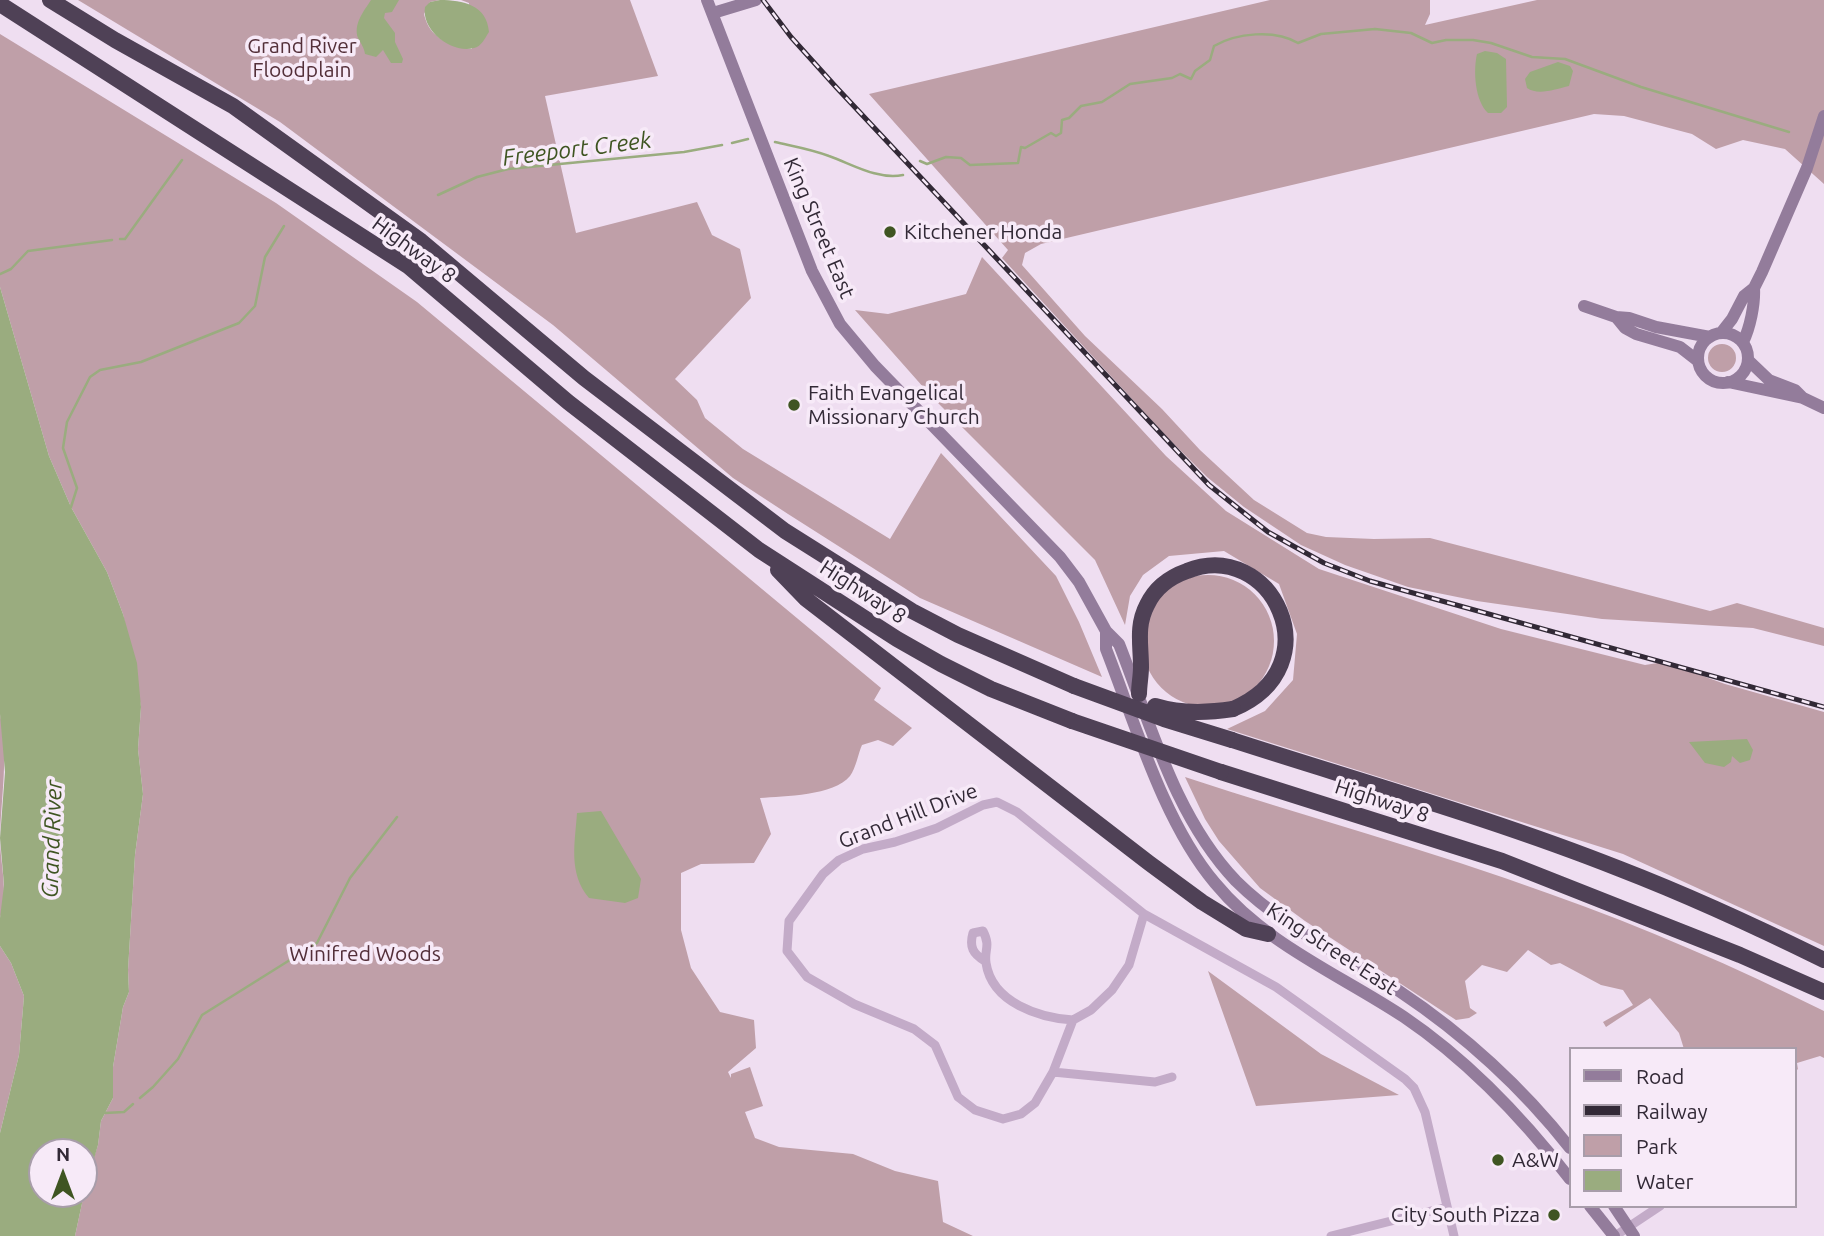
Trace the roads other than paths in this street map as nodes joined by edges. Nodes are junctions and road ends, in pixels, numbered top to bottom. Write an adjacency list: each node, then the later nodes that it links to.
1 (50, 0): 19 (highway, Highway 8)
2 (707, 0): 5 (main road, King Street East)
3 (756, 0): 5 (main road)
4 (0, 4): 17 (highway, Highway 8)
5 (713, 13): 18 (main road, King Street East)
6 (1824, 116): 7 (main road)
7 (1754, 288): 10 (main road); 11 (main road)
8 (1584, 306): 9 (main road)
9 (1616, 317): 10 (main road); 13 (main road)
10 (1715, 335): 11 (main road); 13 (main road)
11 (1743, 342): 12 (main road)
12 (1748, 360): 14 (main road); 15 (main road)
13 (1698, 361): 14 (main road)
14 (1728, 382): 15 (main road)
15 (1803, 398): 16 (main road)
16 (1824, 408)
17 (759, 550): 22 (highway); 25 (highway, Highway 8, bridge)
18 (1106, 631): 20 (main road, King Street East); 22 (main road, King Street East)
19 (1074, 686): 20 (highway, bridge); 23 (highway, Highway 8, bridge)
20 (1139, 694): 29 (main road, King Street East)
21 (1144, 914): 26 (street); 27 (street, Grand Hill Drive); 31 (street, Grand Hill Drive)
22 (1268, 934): 30 (main road, King Street East)
23 (1824, 960)
24 (985, 961): 26 (street)
25 (1824, 992)
26 (1073, 1020): 27 (street, Grand Hill Drive)
27 (1053, 1072): 28 (street)
28 (1172, 1077)
29 (1568, 1146)
30 (1568, 1177)
31 (1447, 1207): 36 (street); 37 (street, Grand Hill Drive)
32 (1592, 1208): 38 (main road)
33 (1615, 1208): 35 (main road)
34 (1658, 1208): 35 (street)
35 (1631, 1232): 38 (street)
36 (1338, 1235)
37 (1454, 1236)
38 (1614, 1236)

